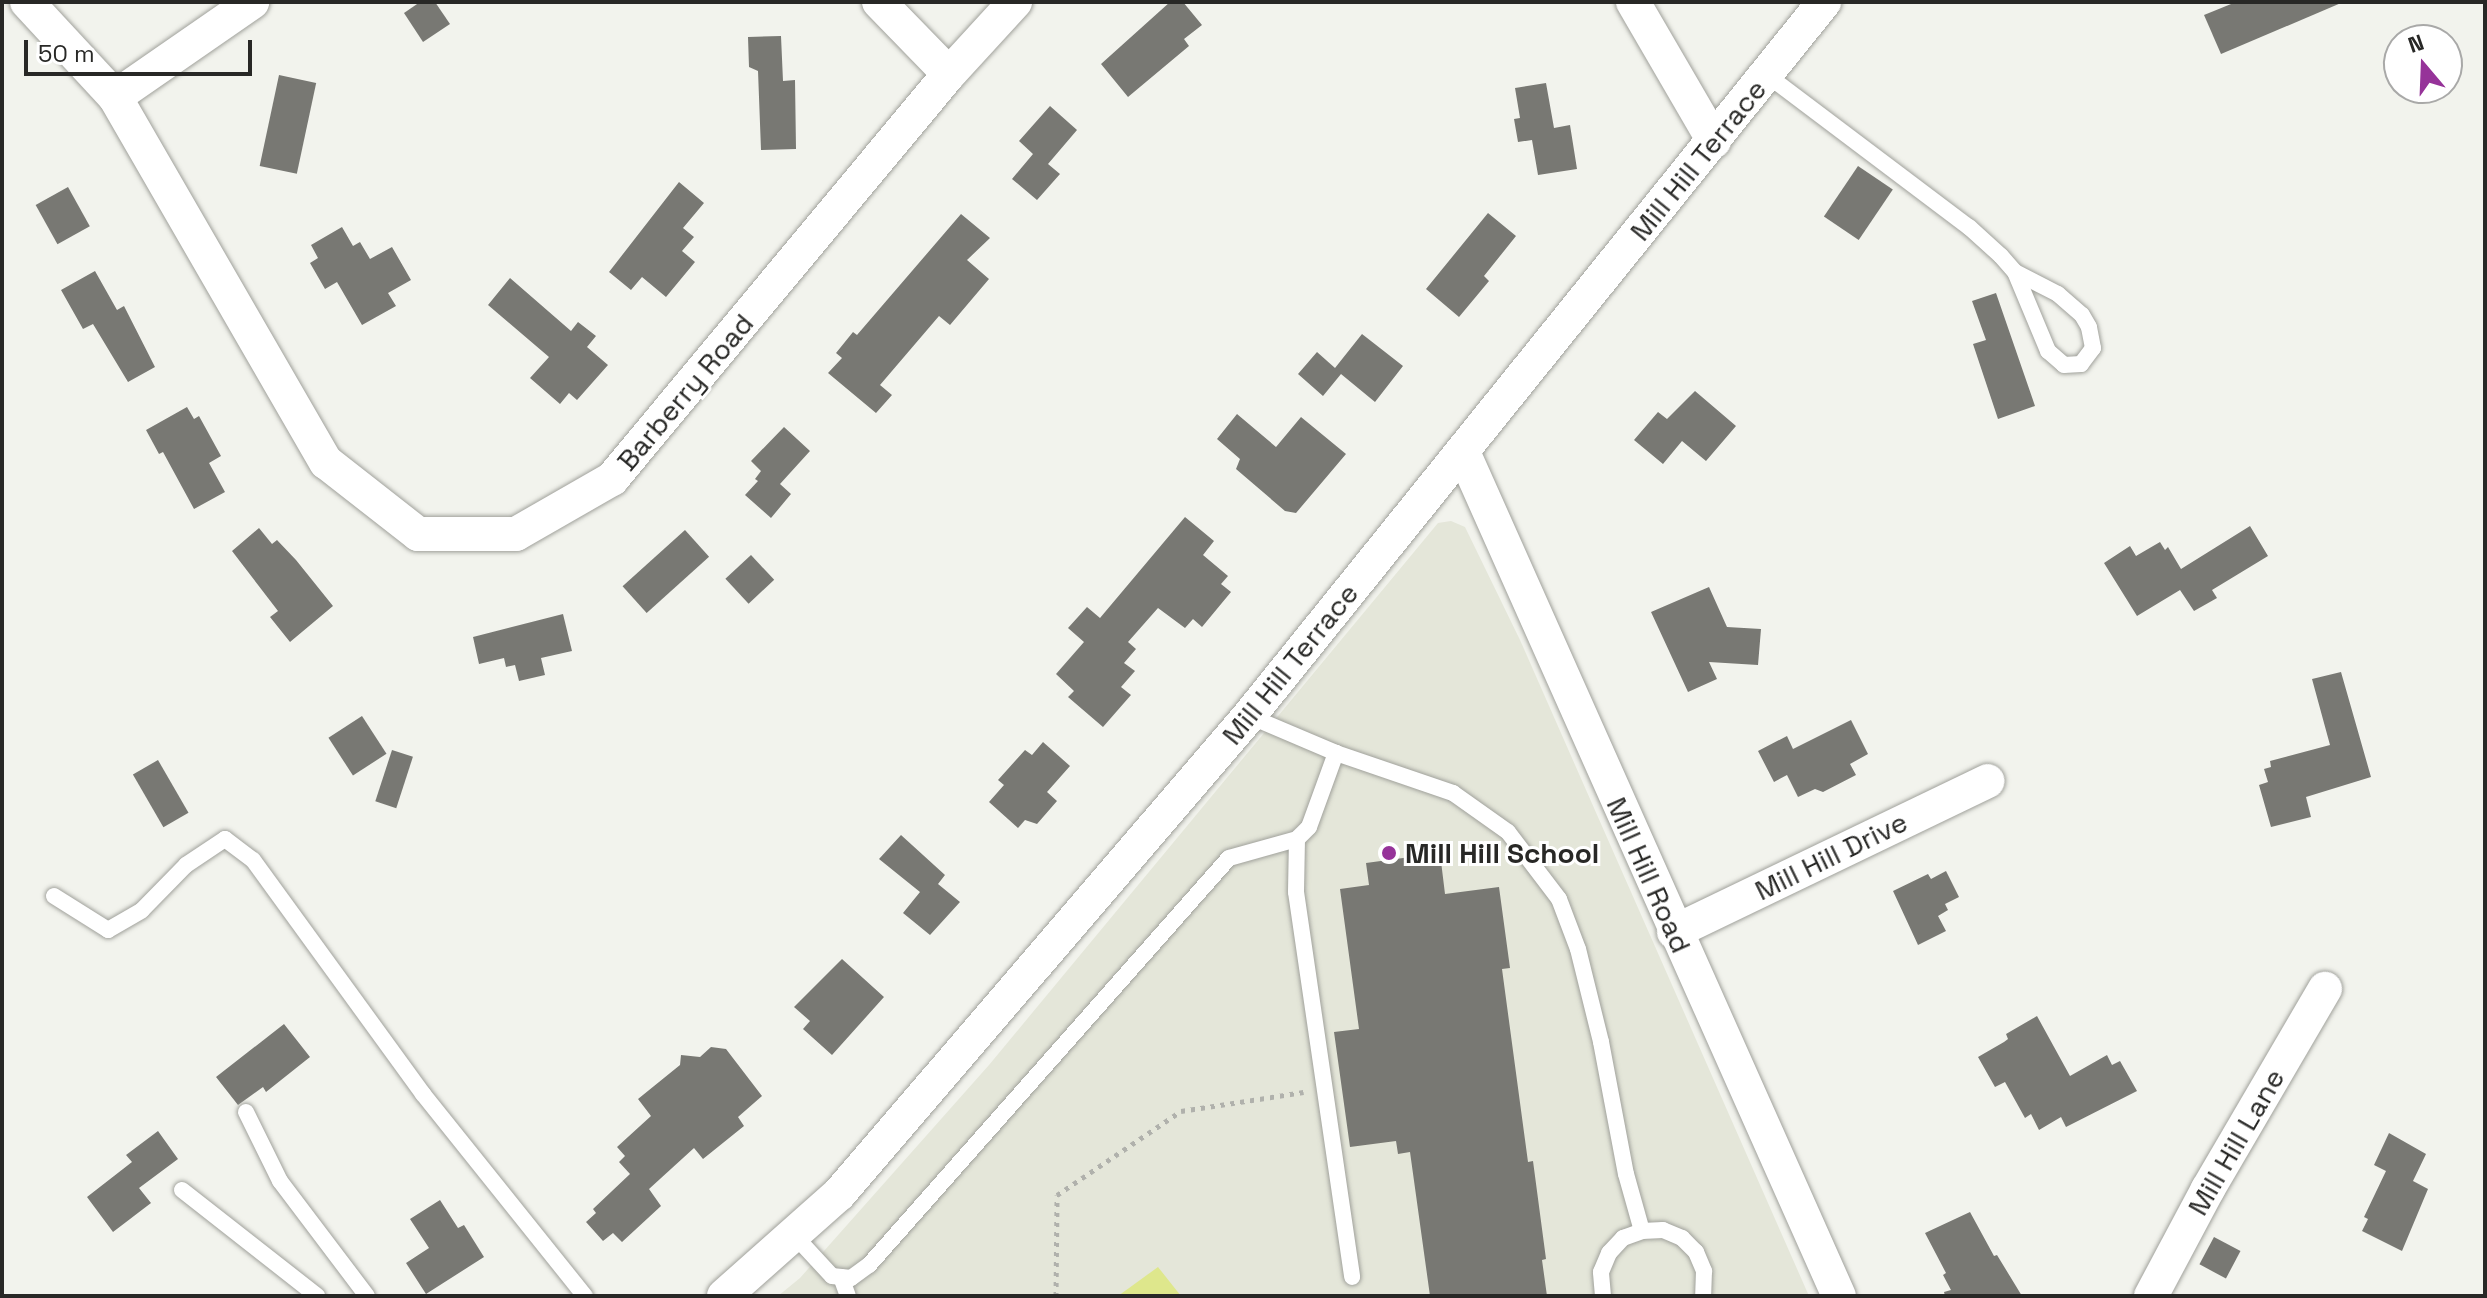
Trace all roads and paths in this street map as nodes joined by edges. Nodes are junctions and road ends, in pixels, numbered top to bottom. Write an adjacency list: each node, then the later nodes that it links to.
1 (27, 2): 9 (street, Barberry Road)
2 (252, 2): 9 (street)
3 (879, 2): 7 (street)
4 (1015, 2): 7 (street, Barberry Road)
5 (1633, 2): 10 (street)
6 (1824, 2): 8 (street, Mill Hill Terrace)
7 (949, 74): 9 (street, Barberry Road)
8 (1767, 75): 10 (street, Mill Hill Terrace); 11 (lane)
9 (115, 97)
10 (1714, 141): 12 (street, Mill Hill Terrace)
11 (2015, 272): 11 (lane)
12 (1463, 452): 13 (street, Mill Hill Terrace); 18 (street, Mill Hill Road)
13 (1249, 716): 14 (lane); 24 (street, Mill Hill Terrace)
14 (1336, 753): 16 (lane); 23 (lane)
15 (1988, 781): 18 (street, Mill Hill Drive)
16 (1297, 839): 20 (lane); 25 (lane)
17 (54, 896): 29 (lane)
18 (1674, 932): 35 (street, Mill Hill Road)
19 (2325, 989): 36 (street, Mill Hill Lane)
20 (1325, 1089): 26 (lane); 32 (path)
21 (246, 1112): 28 (lane)
22 (182, 1190): 27 (lane)
23 (1642, 1231): 33 (lane); 34 (lane)
24 (794, 1235): 25 (lane); 30 (street, Mill Hill Terrace)
25 (841, 1277): 31 (lane)
26 (1352, 1277)
27 (317, 1296)
28 (367, 1296)
29 (585, 1296)
30 (724, 1296)
31 (848, 1296)
32 (1056, 1296)
33 (1603, 1296)
34 (1703, 1296)
35 (1839, 1296)
36 (2151, 1296)

